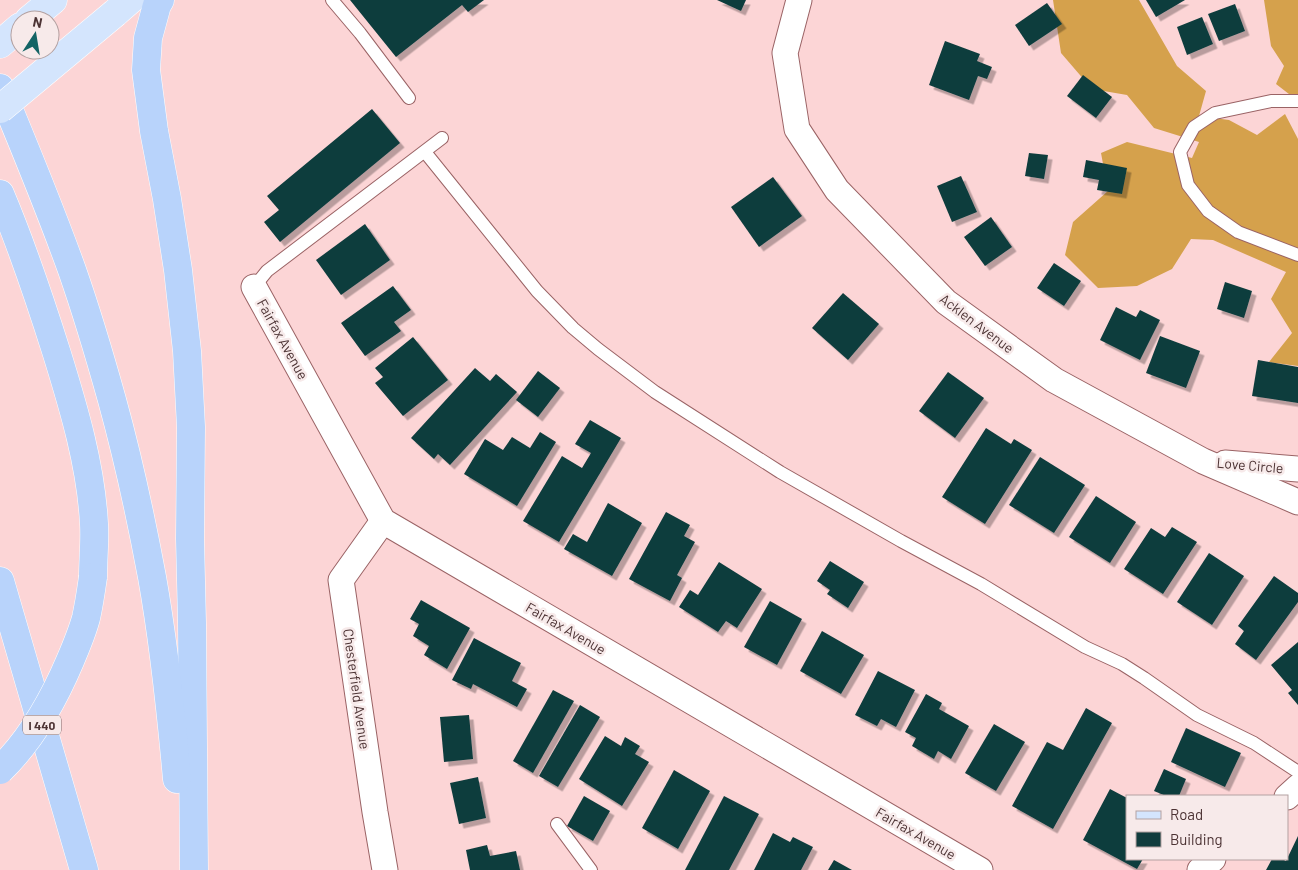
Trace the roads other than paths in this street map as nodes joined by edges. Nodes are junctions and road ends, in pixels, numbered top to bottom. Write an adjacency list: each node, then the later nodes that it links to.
1 (53, 0): 6 (main road)
2 (160, 0): 31 (highway)
3 (332, 0): 10 (lane)
4 (799, 0): 18 (street, Acklen Avenue)
5 (122, 6): 12 (main road, bridge)
6 (41, 10)
7 (10, 36): 8 (main road)
8 (0, 44)
9 (0, 88): 30 (highway)
10 (409, 98)
11 (1298, 101): 16 (lane)
12 (0, 109)
13 (442, 138): 14 (lane)
14 (425, 152): 17 (lane); 24 (lane)
15 (0, 194): 23 (highway, bridge)
16 (1298, 254)
17 (254, 287): 21 (street, Fairfax Avenue)
18 (1202, 461): 19 (street, Love Circle); 20 (street, Acklen Avenue)
19 (1298, 469)
20 (1298, 502)
21 (383, 521): 32 (street, Chesterfield Avenue); 34 (street, Fairfax Avenue)
22 (0, 581): 29 (highway, I 440)
23 (0, 770)
24 (1298, 772)
25 (1298, 787): 26 (street)
26 (1288, 796)
27 (557, 824): 33 (lane)
28 (1212, 860): 35 (street)
29 (84, 870)
30 (187, 870)
31 (194, 870)
32 (385, 870)
33 (591, 870)
34 (980, 870)
35 (1200, 870)

